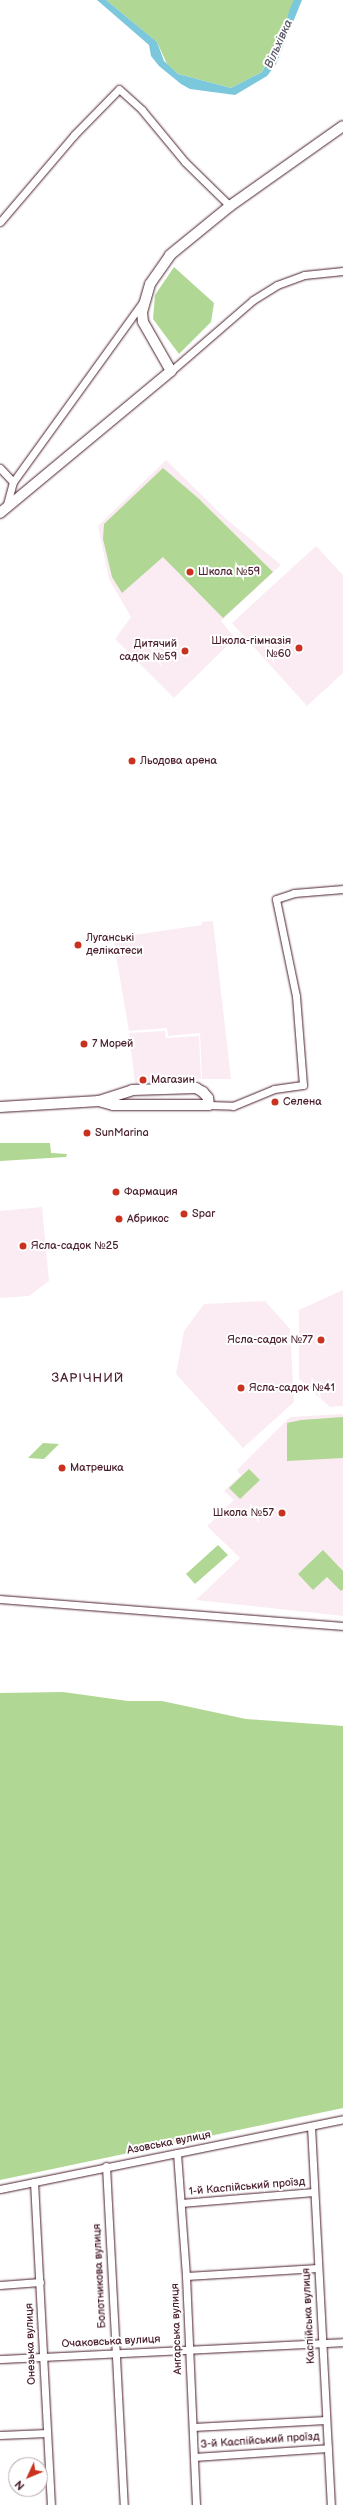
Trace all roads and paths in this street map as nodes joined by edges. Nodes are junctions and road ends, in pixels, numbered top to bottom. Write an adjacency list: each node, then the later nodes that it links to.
1 (343, 126): 2 (street)
2 (230, 206): 3 (street); 5 (street)
3 (0, 222)
4 (343, 271): 6 (street)
5 (145, 299): 6 (street); 8 (street)
6 (171, 371): 9 (street)
7 (0, 468): 8 (street)
8 (13, 482): 9 (street)
9 (3, 510)
10 (343, 888): 12 (street)
11 (99, 1101): 12 (street); 12 (street); 13 (street)
12 (209, 1105)
13 (0, 1107)
14 (0, 1599): 15 (street)
15 (343, 1626)
16 (343, 2119): 17 (street, Азовська вулиця)
17 (311, 2126): 18 (street, Азовська вулиця); 22 (street, Каспійська вулиця)
18 (178, 2153): 19 (street, Азовська вулиця); 23 (street, Ангарська вулиця)
19 (106, 2166): 20 (street, Азовська вулиця); 31 (street, Болотникова вулиця)
20 (34, 2182): 21 (street, Азовська вулиця); 26 (street, Онезька вулиця)
21 (0, 2189)
22 (314, 2192): 23 (street, 1-й Каспійський проїзд); 24 (street, Каспійська вулиця)
23 (181, 2203): 25 (street, Ангарська вулиця)
24 (318, 2268): 25 (street); 29 (street, Каспійська вулиця)
25 (186, 2276): 30 (street, Ангарська вулиця)
26 (40, 2282): 27 (street); 32 (street, Онезька вулиця)
27 (0, 2285)
28 (343, 2342): 29 (street, Очаковська вулиця)
29 (321, 2343): 30 (street, Очаковська вулиця); 34 (street, Каспійська вулиця)
30 (188, 2349): 31 (street, Очаковська вулиця); 35 (street, Ангарська вулиця)
31 (115, 2353): 32 (street, Очаковська вулиця); 41 (street, Болотникова вулиця)
32 (42, 2357): 33 (street, Очаковська вулиця); 36 (street, Онезька вулиця)
33 (0, 2359)
34 (326, 2420): 35 (street, 3-й Каспійський проїзд); 38 (street, Каспійська вулиця)
35 (193, 2428): 39 (street, Ангарська вулиця)
36 (47, 2433): 37 (street); 40 (street, Онезька вулиця)
37 (0, 2435)
38 (328, 2448): 39 (street, 3-й Каспійський проїзд); 43 (street, Каспійська вулиця)
39 (194, 2456): 42 (street, Ангарська вулиця)
40 (51, 2505)
41 (124, 2505)
42 (196, 2505)
43 (331, 2505)

